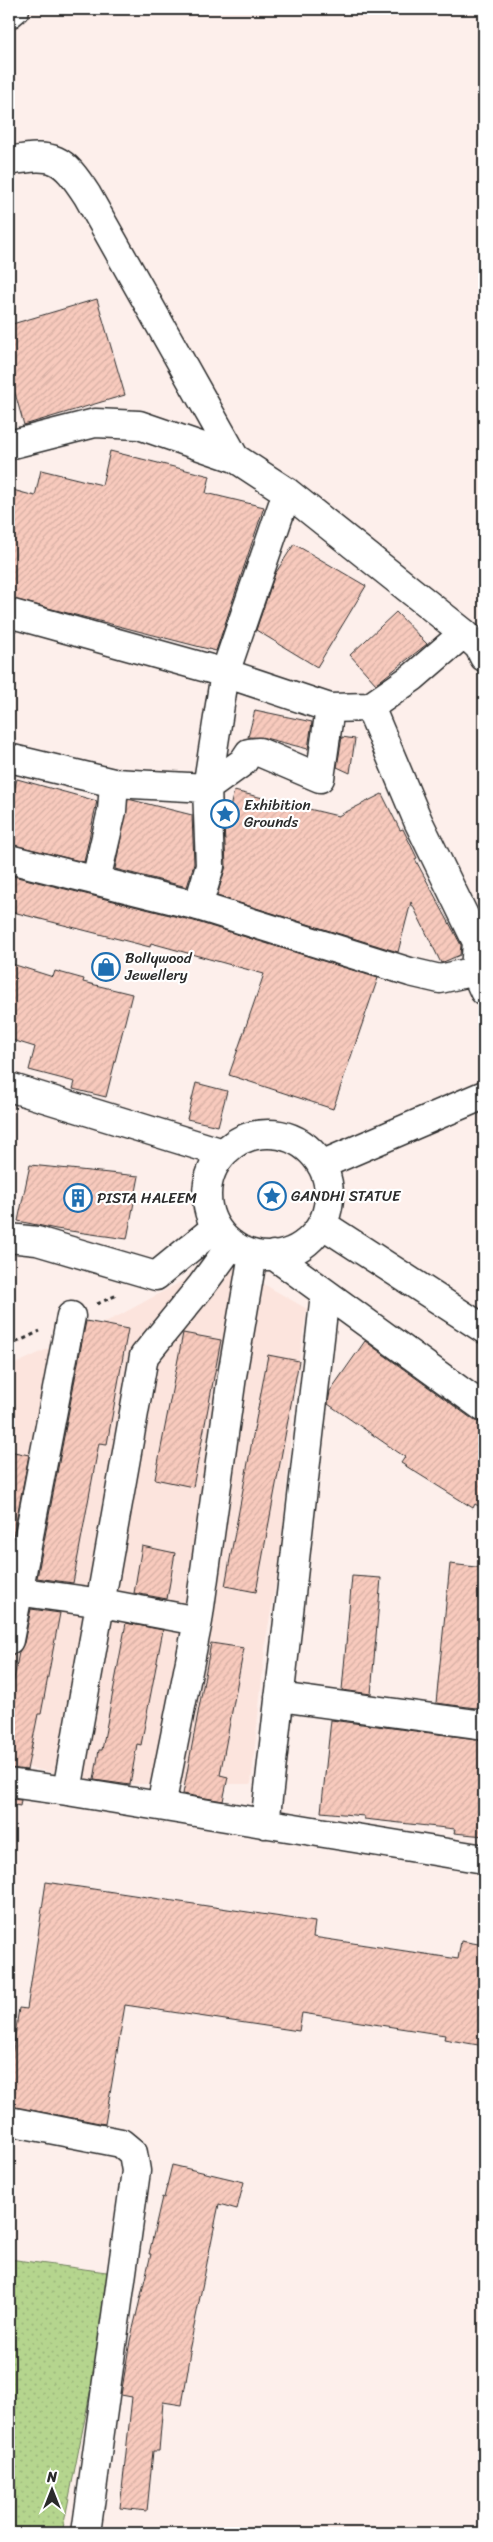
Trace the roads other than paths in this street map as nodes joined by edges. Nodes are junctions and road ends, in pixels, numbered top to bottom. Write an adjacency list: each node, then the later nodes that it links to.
1 (15, 9): 2 (street)
2 (9, 14)
3 (9, 161): 5 (street)
4 (9, 445): 5 (street)
5 (235, 458): 6 (street)
6 (286, 492): 8 (street); 10 (street)
7 (9, 613): 10 (street)
8 (464, 633): 9 (street); 11 (street)
9 (484, 657)
10 (224, 673): 12 (street); 15 (street)
11 (370, 707): 12 (street); 19 (street)
12 (330, 708): 15 (street)
13 (9, 758): 14 (street)
14 (114, 783): 15 (street); 17 (street)
15 (207, 788): 18 (street)
16 (9, 858): 17 (street)
17 (96, 880): 18 (street)
18 (198, 906): 19 (street)
19 (480, 981)
20 (9, 1087): 22 (street)
21 (484, 1095): 23 (street)
22 (223, 1153): 23 (street); 26 (street)
23 (321, 1165): 24 (street)
24 (322, 1224): 26 (street); 29 (street)
25 (9, 1238): 26 (street)
26 (244, 1245): 27 (street); 32 (street); 33 (street)
27 (325, 1294): 30 (street); 35 (street)
28 (71, 1316): 31 (street)
29 (484, 1329)
30 (484, 1408)
31 (13, 1591): 32 (street); 34 (street)
32 (102, 1603): 33 (street); 38 (street)
33 (198, 1621): 39 (street)
34 (9, 1640)
35 (279, 1697): 36 (street); 40 (street)
36 (484, 1725)
37 (9, 1783): 38 (street)
38 (67, 1791): 39 (street)
39 (161, 1806): 40 (street)
40 (265, 1824): 41 (street)
41 (484, 1859)
42 (9, 2120): 43 (street)
43 (86, 2533)

